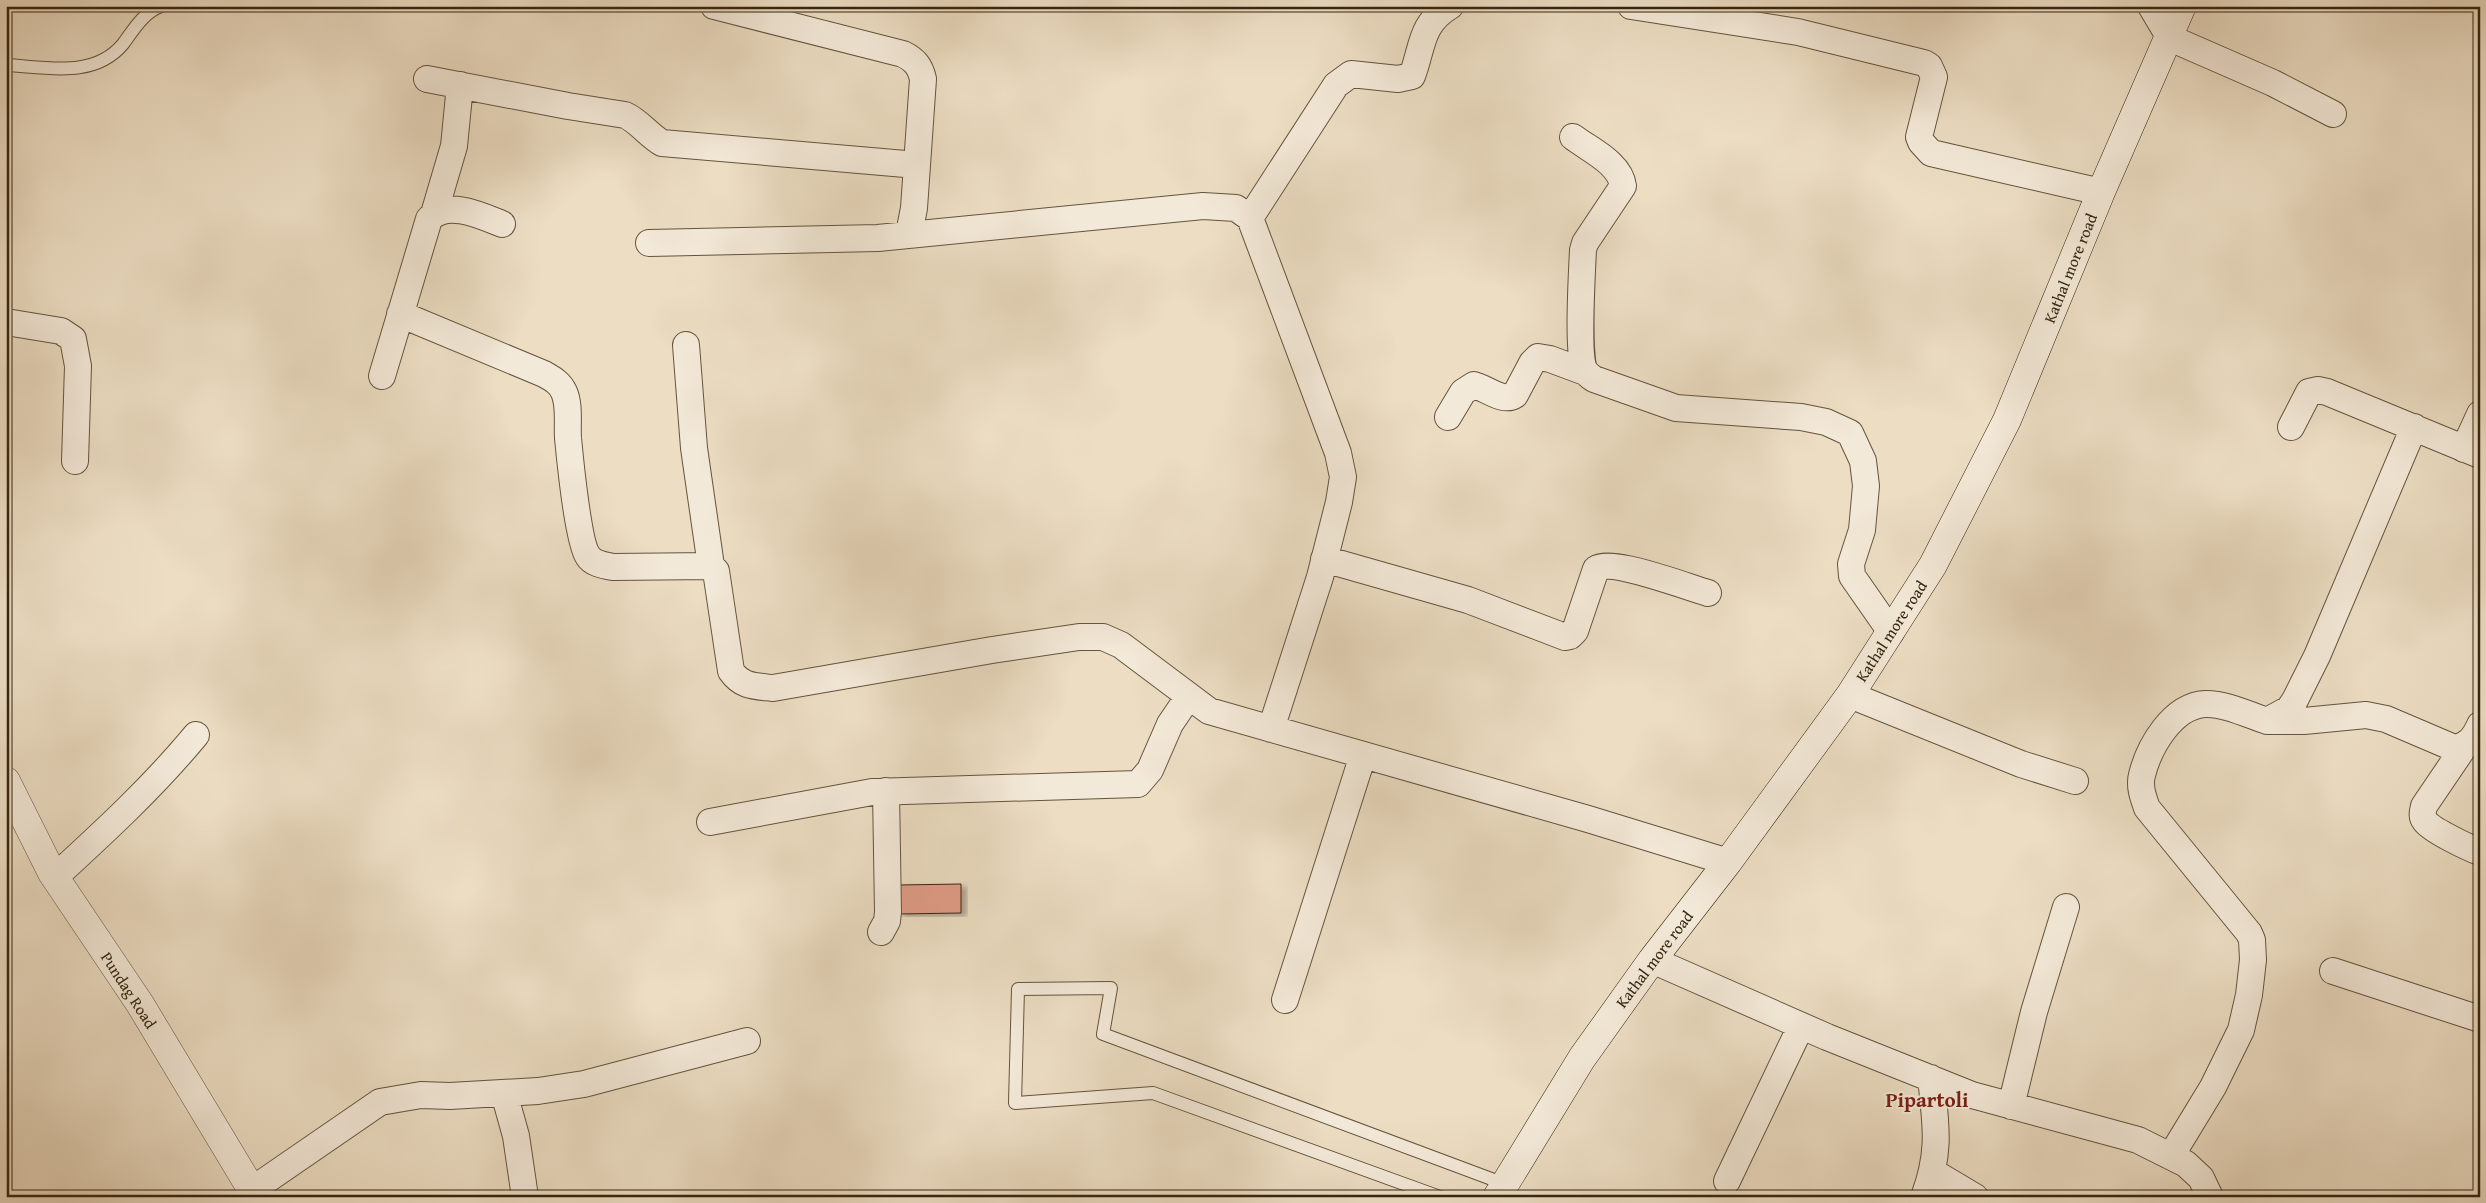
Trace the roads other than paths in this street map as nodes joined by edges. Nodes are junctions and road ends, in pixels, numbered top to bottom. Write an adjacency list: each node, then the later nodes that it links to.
1 (161, 6): 8 (lane)
2 (1450, 6): 16 (street)
3 (1630, 6): 14 (street)
4 (2151, 6): 7 (street)
5 (2182, 6): 7 (main road, Kathal more road)
6 (731, 8): 13 (street)
7 (2170, 38): 11 (street); 14 (main road, Kathal more road)
8 (6, 64)
9 (427, 79): 10 (street)
10 (460, 85): 13 (street); 15 (street)
11 (2333, 114)
12 (1573, 137): 23 (street)
13 (917, 166): 18 (street)
14 (2101, 192): 34 (main road, Kathal more road)
15 (434, 214): 17 (street); 20 (street)
16 (1250, 218): 18 (street); 31 (street)
17 (502, 224)
18 (909, 234): 19 (street)
19 (649, 243)
20 (400, 314): 24 (street); 32 (street)
21 (6, 322): 30 (street)
22 (686, 345): 32 (street)
23 (1585, 372): 26 (street); 34 (street)
24 (382, 376)
25 (2480, 414): 29 (street)
26 (1448, 417)
27 (2291, 427): 28 (street)
28 (2414, 427): 29 (street); 37 (street)
29 (2472, 452)
30 (76, 461)
31 (1324, 559): 33 (street); 39 (street)
32 (711, 566): 36 (street)
33 (1708, 593)
34 (1891, 632): 35 (main road, Kathal more road)
35 (1850, 695): 44 (street); 48 (main road, Kathal more road)
36 (1189, 696): 39 (street); 45 (street)
37 (2267, 721): 41 (street); 61 (street)
38 (2480, 725): 41 (street)
39 (1270, 729): 42 (street)
40 (196, 735): 49 (street)
41 (2464, 747): 47 (street)
42 (1363, 755): 48 (street); 54 (street)
43 (6, 781): 49 (main road, Pundag Road)
44 (2075, 781)
45 (886, 791): 46 (street); 51 (street)
46 (710, 822)
47 (2480, 852)
48 (1728, 862): 52 (main road, Kathal more road)
49 (55, 877): 65 (main road, Pundag Road)
50 (2066, 907): 60 (street)
51 (881, 932)
52 (1652, 960): 56 (street); 64 (main road, Kathal more road)
53 (2333, 971): 55 (street)
54 (1285, 1000)
55 (2480, 1018)
56 (1801, 1026): 58 (street); 63 (street)
57 (747, 1041): 59 (street)
58 (1931, 1078): 60 (street); 62 (street)
59 (504, 1093): 65 (street); 66 (street)
60 (2011, 1106): 61 (street)
61 (2172, 1156): 70 (street)
62 (1933, 1172): 68 (street); 69 (street)
63 (1727, 1181)
64 (1501, 1191): 67 (lane)
65 (254, 1193)
66 (525, 1197)
67 (1440, 1197)
68 (1924, 1197)
69 (1975, 1197)
70 (2210, 1197)

